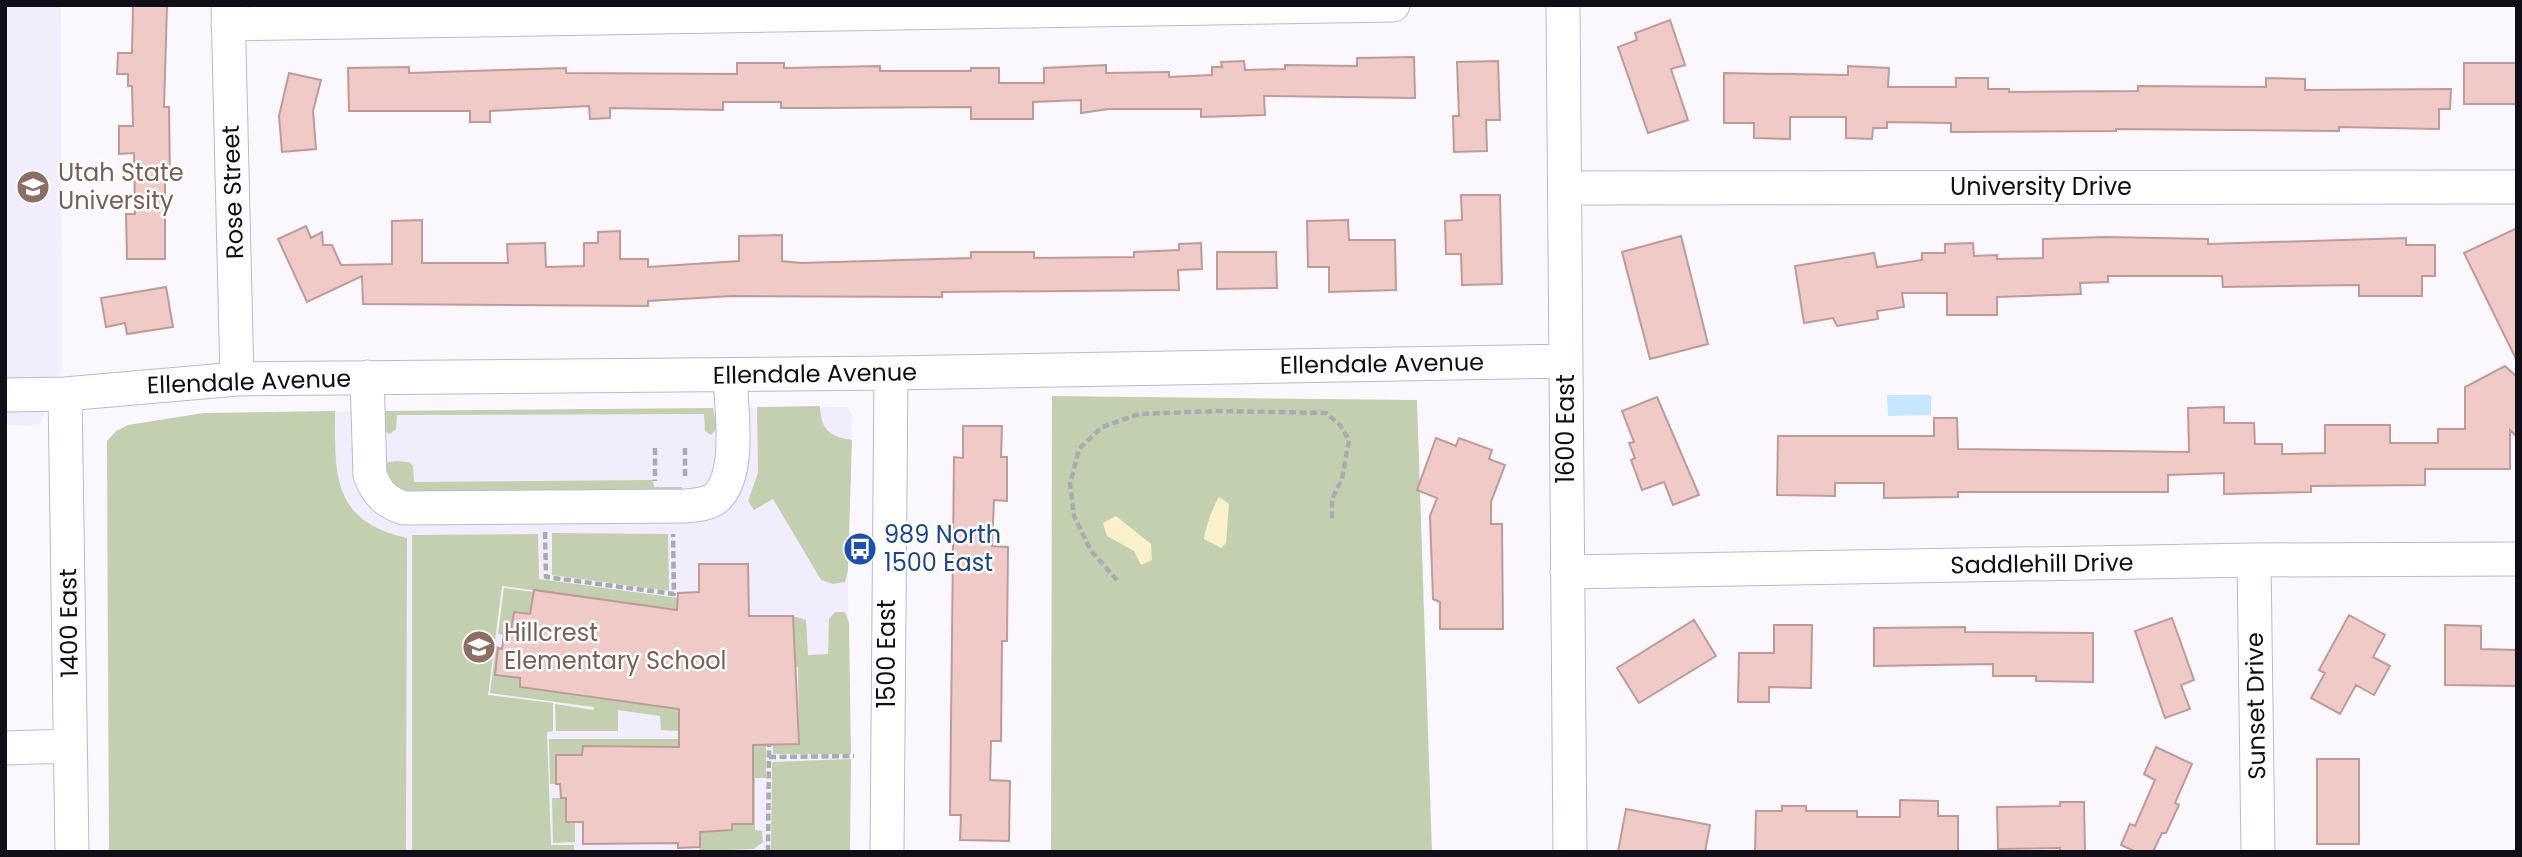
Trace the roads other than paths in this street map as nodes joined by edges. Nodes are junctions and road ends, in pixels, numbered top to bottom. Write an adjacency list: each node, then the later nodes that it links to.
1 (1393, 5): 3 (street)
2 (1563, 5): 5 (street, 1600 East)
3 (228, 14): 10 (street, Rose Street)
4 (2517, 187): 5 (street, University Drive)
5 (1565, 188): 6 (street, 1600 East)
6 (1566, 361): 7 (street, Ellendale Avenue); 15 (street, 1600 East)
7 (891, 373): 8 (street, Ellendale Avenue); 19 (street, 1500 East)
8 (730, 375): 9 (street, Ellendale Avenue); 9 (street)
9 (367, 377): 10 (street, Ellendale Avenue)
10 (237, 379): 11 (street, Ellendale Avenue)
11 (65, 394): 12 (street, Ellendale Avenue); 16 (street, 1400 East)
12 (5, 395)
13 (2517, 559): 14 (street, Saddlehill Drive)
14 (2254, 560): 15 (street, Saddlehill Drive); 21 (street, Sunset Drive)
15 (1567, 572): 20 (street, 1600 East)
16 (70, 746): 17 (street); 18 (street, 1400 East)
17 (5, 748)
18 (72, 852)
19 (887, 852)
20 (1570, 852)
21 (2258, 852)

